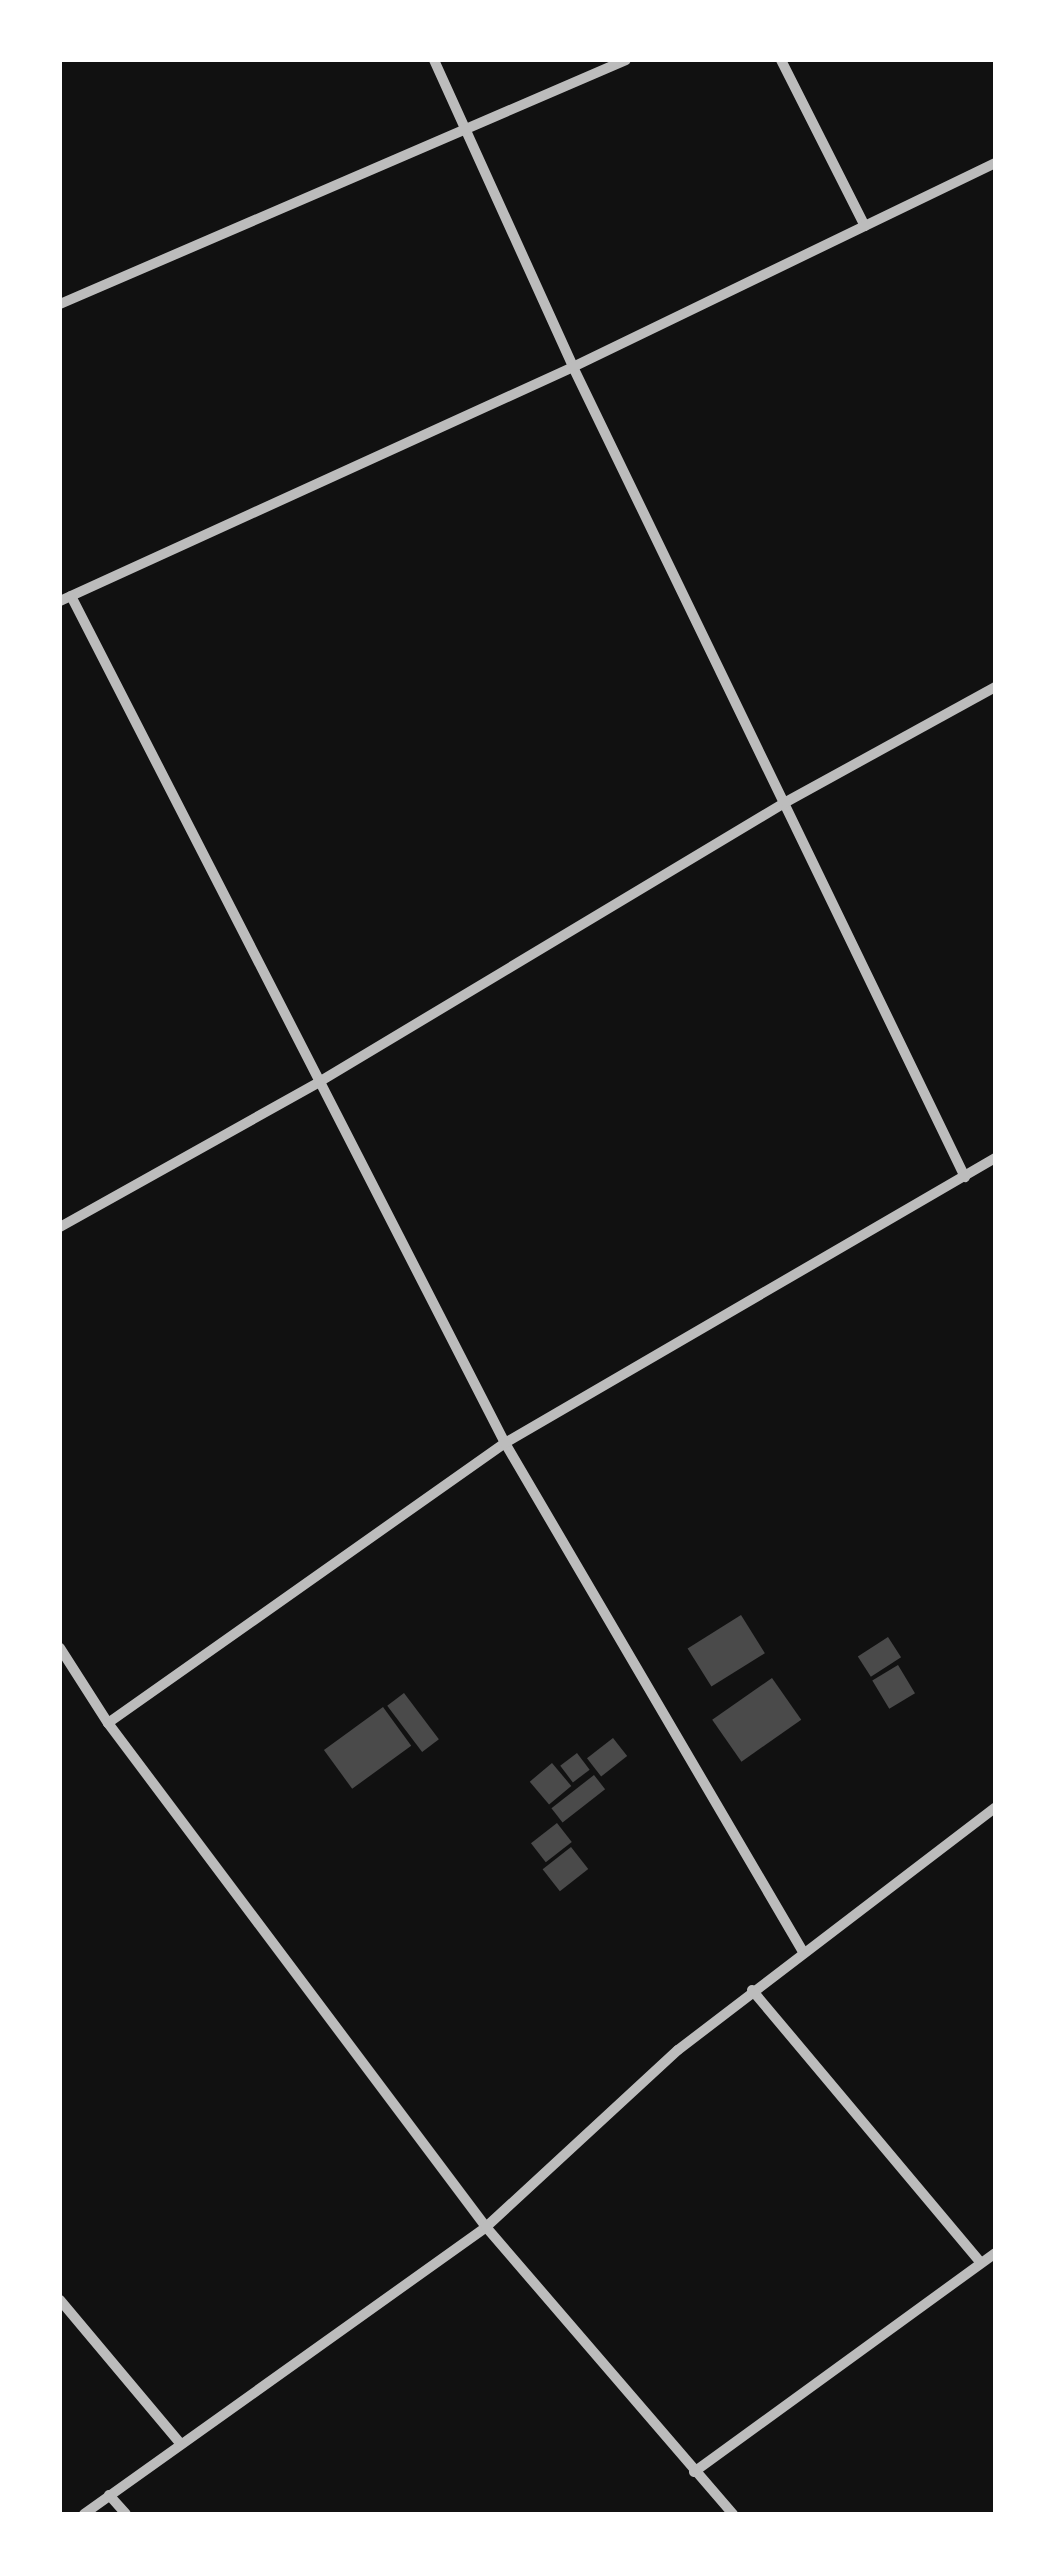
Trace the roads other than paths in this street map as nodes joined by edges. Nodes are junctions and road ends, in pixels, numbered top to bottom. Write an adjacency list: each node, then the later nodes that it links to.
1 (434, 60): 4 (street)
2 (626, 60): 4 (street)
3 (781, 60): 6 (street)
4 (469, 127): 7 (street); 8 (street)
5 (995, 163): 6 (street)
6 (865, 226): 8 (street)
7 (60, 304)
8 (573, 366): 9 (street); 11 (street)
9 (66, 598): 12 (street)
10 (995, 687): 11 (street)
11 (786, 802): 12 (street); 14 (street)
12 (320, 1082): 15 (street); 16 (street)
13 (995, 1158): 14 (street)
14 (965, 1177): 16 (street)
15 (60, 1227)
16 (505, 1443): 18 (street); 20 (street)
17 (60, 1648): 18 (street)
18 (108, 1723): 22 (street)
19 (995, 1808): 20 (street)
20 (802, 1950): 21 (street)
21 (752, 1990): 22 (street); 24 (street)
22 (486, 2228): 26 (street); 27 (street)
23 (995, 2252): 24 (street)
24 (980, 2262): 27 (street)
25 (60, 2300): 26 (street)
26 (178, 2442): 28 (street)
27 (694, 2472): 31 (street)
28 (109, 2495): 29 (street); 30 (street)
29 (84, 2514)
30 (126, 2514)
31 (733, 2514)

